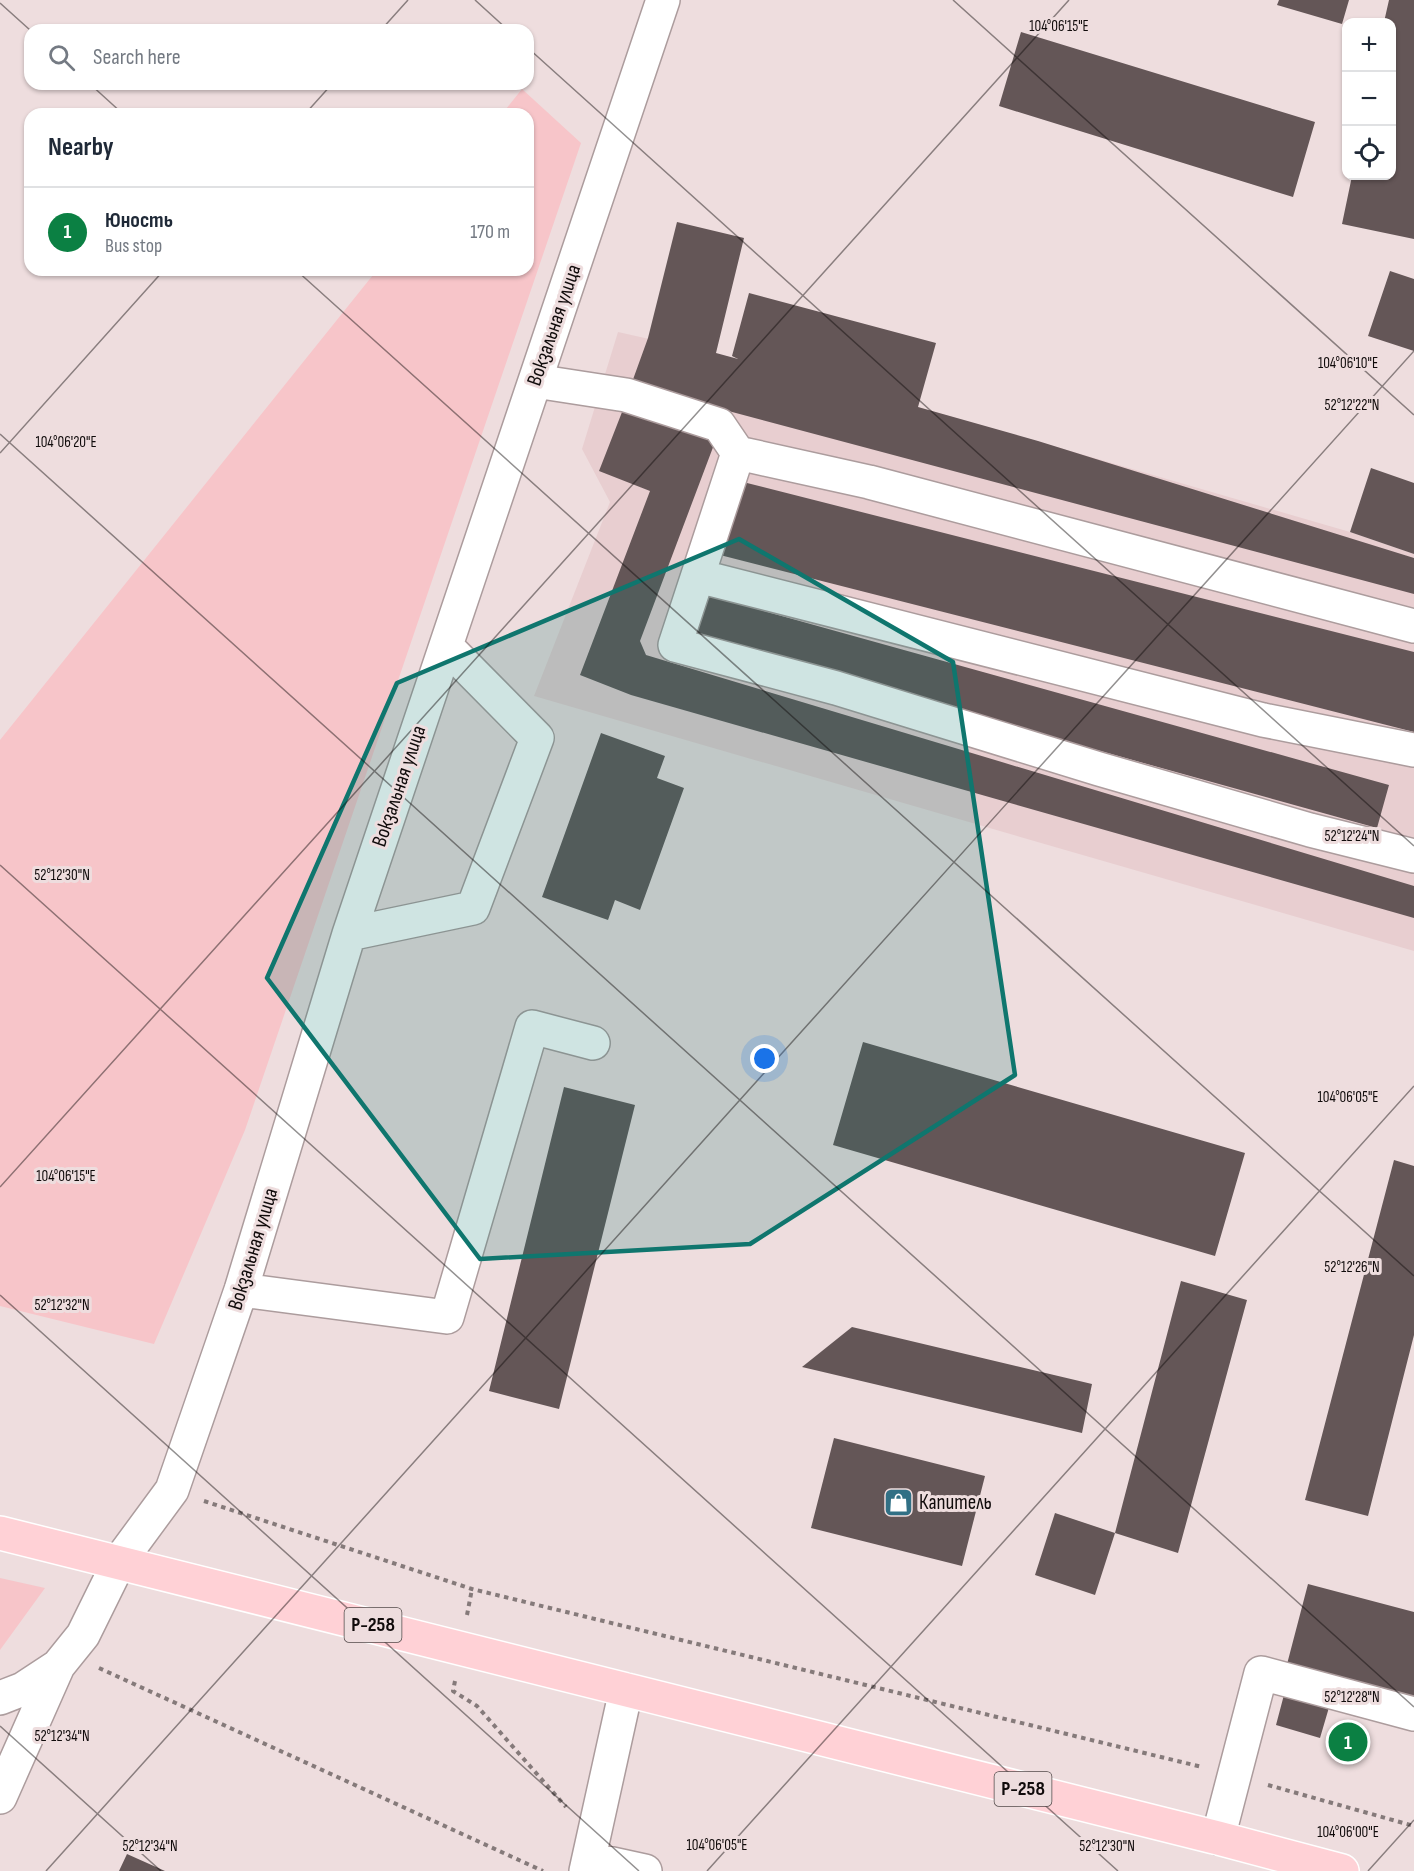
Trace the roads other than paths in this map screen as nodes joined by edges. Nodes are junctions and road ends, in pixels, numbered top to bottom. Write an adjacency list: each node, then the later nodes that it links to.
1 (663, 0): 2 (street, Вокзальная улица)
2 (535, 381): 3 (street); 6 (street, Вокзальная улица)
3 (738, 453): 4 (street); 5 (street)
4 (698, 576): 7 (street); 8 (street)
5 (1414, 626)
6 (446, 646): 9 (street, Вокзальная улица); 9 (street)
7 (1414, 750)
8 (1414, 856)
9 (349, 934): 11 (street, Вокзальная улица)
10 (593, 1043): 11 (street)
11 (241, 1290): 13 (street, Вокзальная улица)
12 (0, 1533): 13 (main road, Р-258)
13 (119, 1562): 14 (street, Вокзальная улица); 15 (main road, Р-258)
14 (58, 1666): 16 (street); 18 (street)
15 (626, 1690): 19 (main road, Р-258); 20 (street)
16 (0, 1698)
17 (1414, 1714): 19 (street)
18 (0, 1797)
19 (1218, 1838): 22 (main road, Р-258)
20 (590, 1856): 21 (street)
21 (645, 1871)
22 (1342, 1871)

